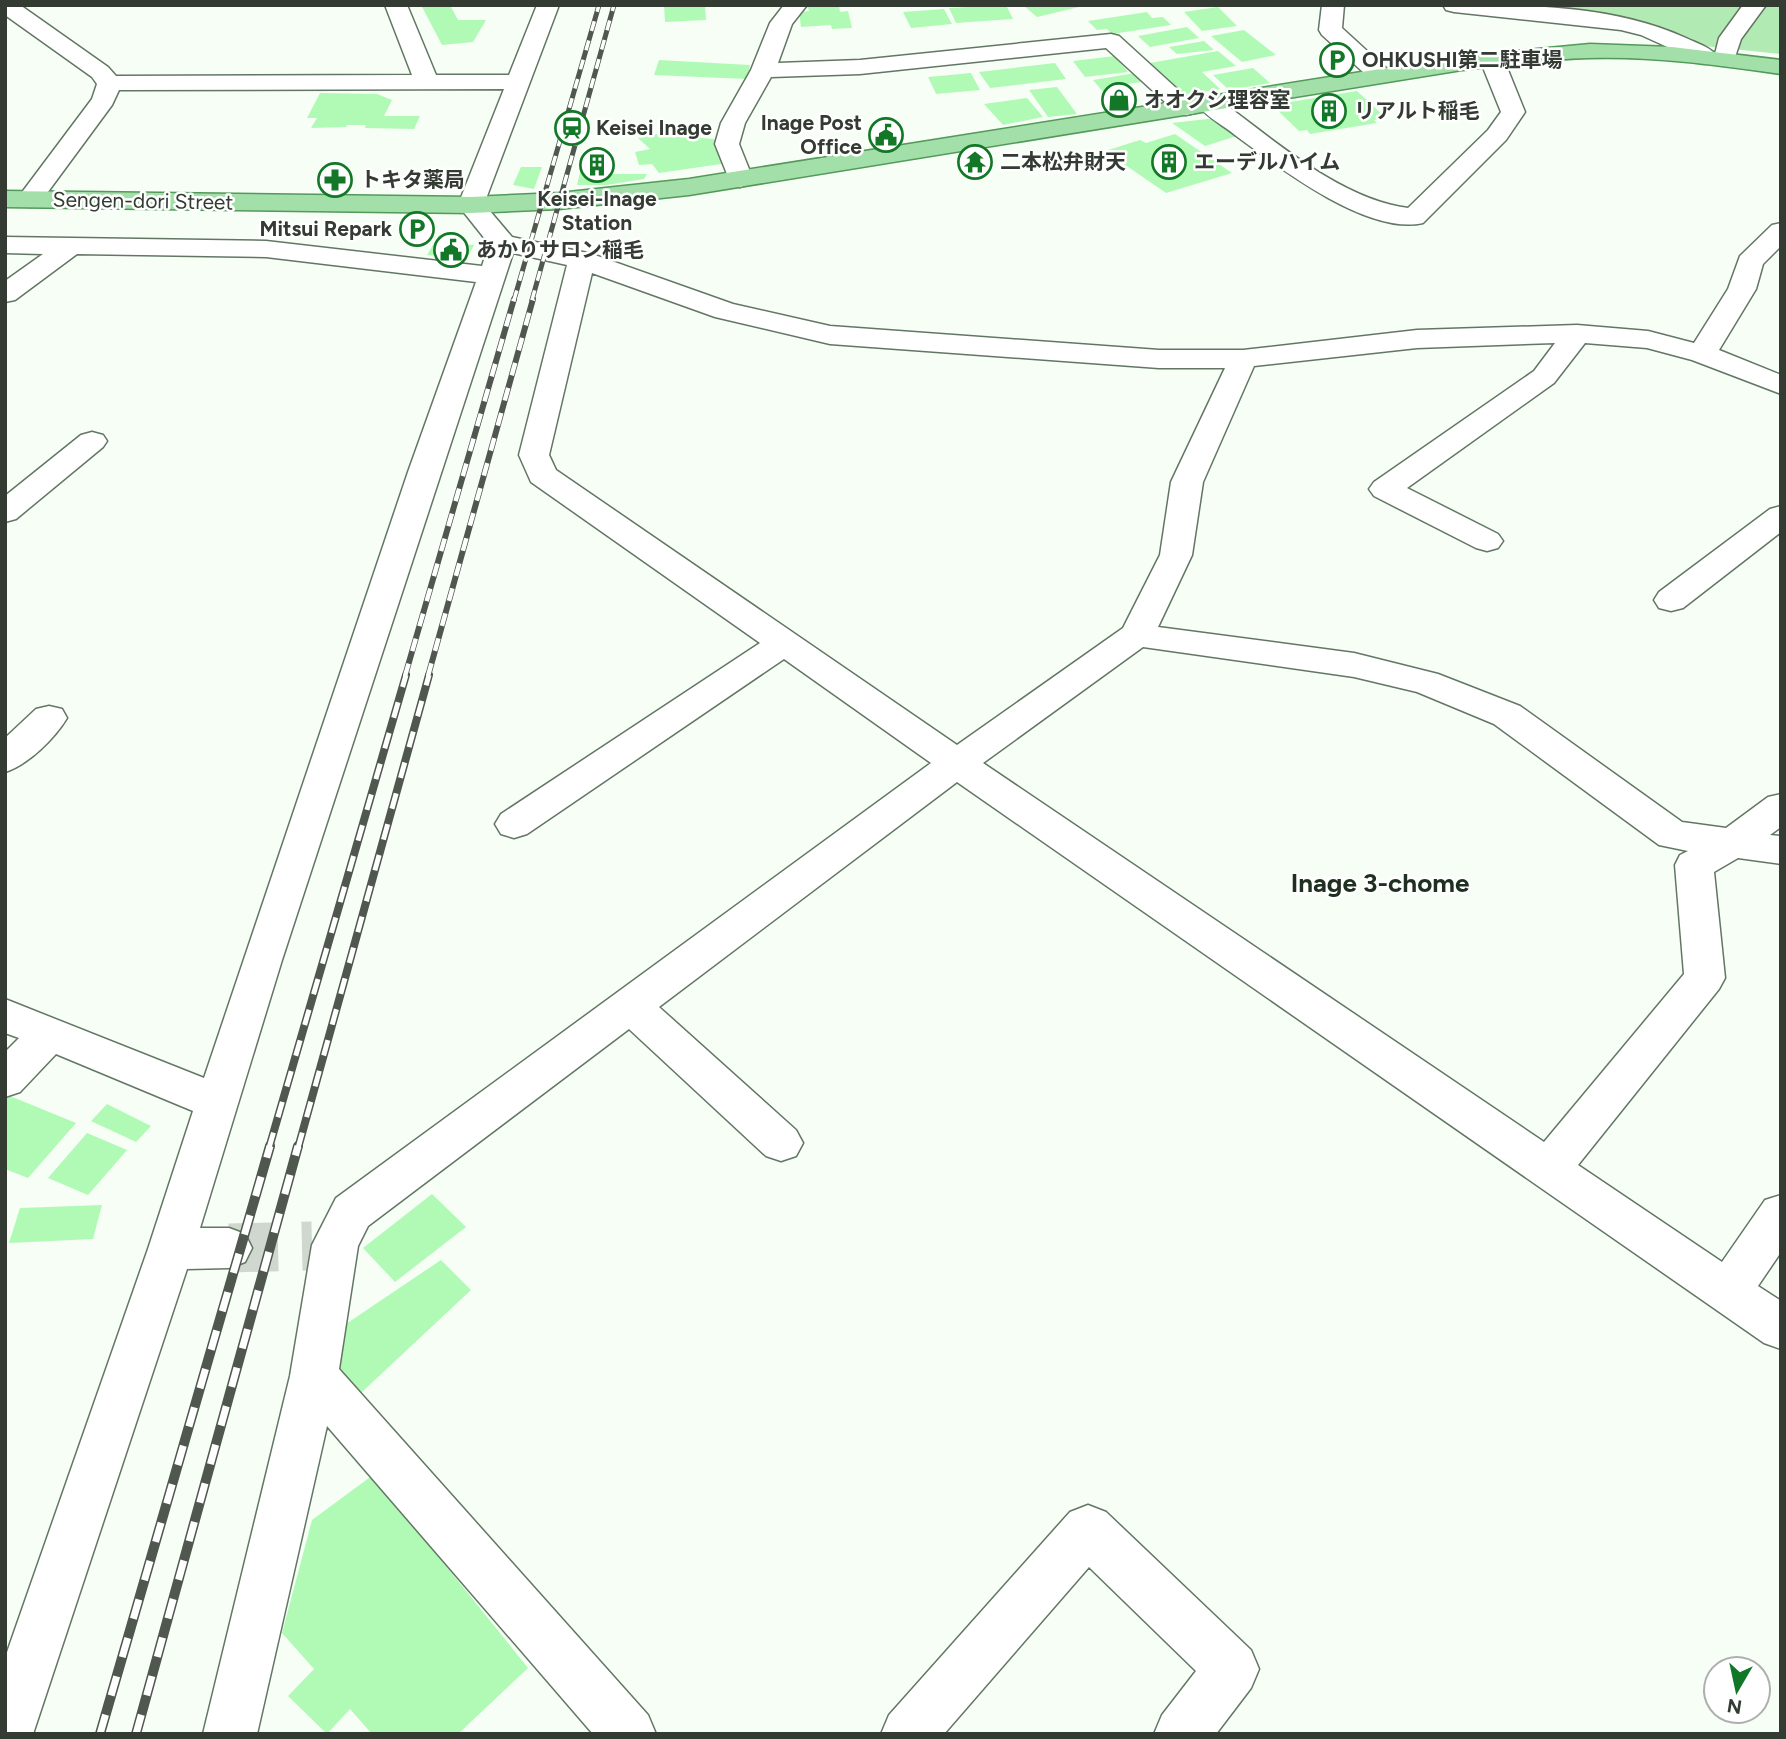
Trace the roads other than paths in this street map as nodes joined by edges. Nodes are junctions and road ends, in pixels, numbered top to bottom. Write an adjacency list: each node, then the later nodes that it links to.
1 (5, 5): 15 (street)
2 (396, 5): 13 (street)
3 (548, 5): 14 (street)
4 (796, 5): 11 (street)
5 (1333, 5): 12 (street)
6 (1454, 5): 8 (street)
7 (1755, 5): 8 (street)
8 (1715, 57): 9 (main road, Sengen-dori Street); 10 (main road, Sengen-dori Street)
9 (1492, 60): 12 (main road, Sengen-dori Street); 16 (street)
10 (1781, 67)
11 (763, 70): 16 (street); 17 (street)
12 (1381, 76): 16 (main road, Sengen-dori Street)
13 (427, 82): 14 (street); 15 (street)
14 (518, 82): 19 (street)
15 (109, 83): 18 (street)
16 (1198, 106): 17 (main road, Sengen-dori Street)
17 (740, 179): 19 (main road, Sengen-dori Street)
18 (18, 199): 19 (main road, Sengen-dori Street)
19 (471, 205): 23 (street)
20 (1781, 231): 27 (street)
21 (74, 244): 22 (street); 23 (street); 25 (street)
22 (5, 245)
23 (496, 259): 24 (street); 48 (street)
24 (582, 260): 28 (street); 36 (street)
25 (5, 294)
26 (1577, 334): 27 (street); 28 (street); 33 (street)
27 (1702, 354): 29 (street)
28 (1243, 359): 35 (street)
29 (1781, 385)
30 (92, 441): 31 (street)
31 (5, 512)
32 (1781, 516): 34 (street)
33 (1487, 541)
34 (1671, 600)
35 (1137, 635): 39 (street); 42 (street)
36 (784, 643): 39 (street); 41 (street)
37 (49, 719): 38 (street)
38 (5, 759)
39 (956, 764): 44 (street); 50 (street)
40 (1781, 807): 42 (street)
41 (514, 824)
42 (1730, 845): 43 (street); 50 (street)
43 (1781, 850)
44 (630, 1005): 49 (street); 56 (street)
45 (5, 1015): 46 (street)
46 (50, 1033): 47 (street); 48 (street)
47 (5, 1080)
48 (218, 1102): 53 (street)
49 (781, 1143)
50 (1549, 1169): 54 (street)
51 (1781, 1214): 54 (street)
52 (229, 1248): 53 (street)
53 (171, 1249): 57 (street)
54 (1728, 1292): 55 (street)
55 (1781, 1328)
56 (314, 1376): 58 (street); 59 (street)
57 (6, 1734)
58 (230, 1734)
59 (629, 1734)
60 (908, 1734): 61 (street)
61 (1181, 1734)

